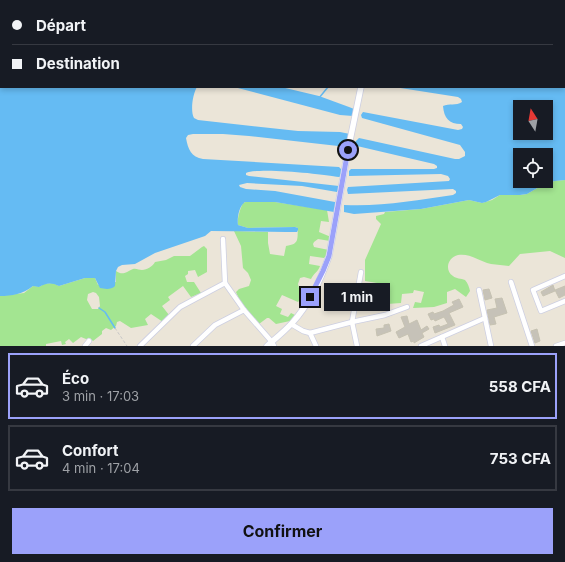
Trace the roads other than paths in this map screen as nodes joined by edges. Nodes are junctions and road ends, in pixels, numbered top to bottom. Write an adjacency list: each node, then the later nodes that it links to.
1 (361, 88): 13 (street)
2 (223, 239): 6 (street)
3 (361, 272): 12 (street)
4 (565, 276): 8 (street)
5 (511, 282): 27 (street)
6 (225, 283): 10 (street); 20 (street)
7 (479, 290): 11 (street)
8 (565, 301)
9 (407, 306): 12 (street)
10 (244, 310): 18 (street); 21 (street)
11 (485, 318): 15 (street); 26 (street)
12 (352, 322): 14 (street); 23 (street)
13 (292, 324): 14 (street); 18 (street)
14 (310, 333): 22 (street)
15 (442, 337): 24 (street); 25 (street)
16 (89, 341): 19 (street)
17 (565, 343): 28 (street)
18 (271, 345)
19 (85, 346)
20 (140, 346)
21 (193, 346)
22 (316, 346)
23 (357, 346)
24 (421, 346)
25 (445, 346)
26 (492, 346)
27 (532, 346)
28 (556, 346)

